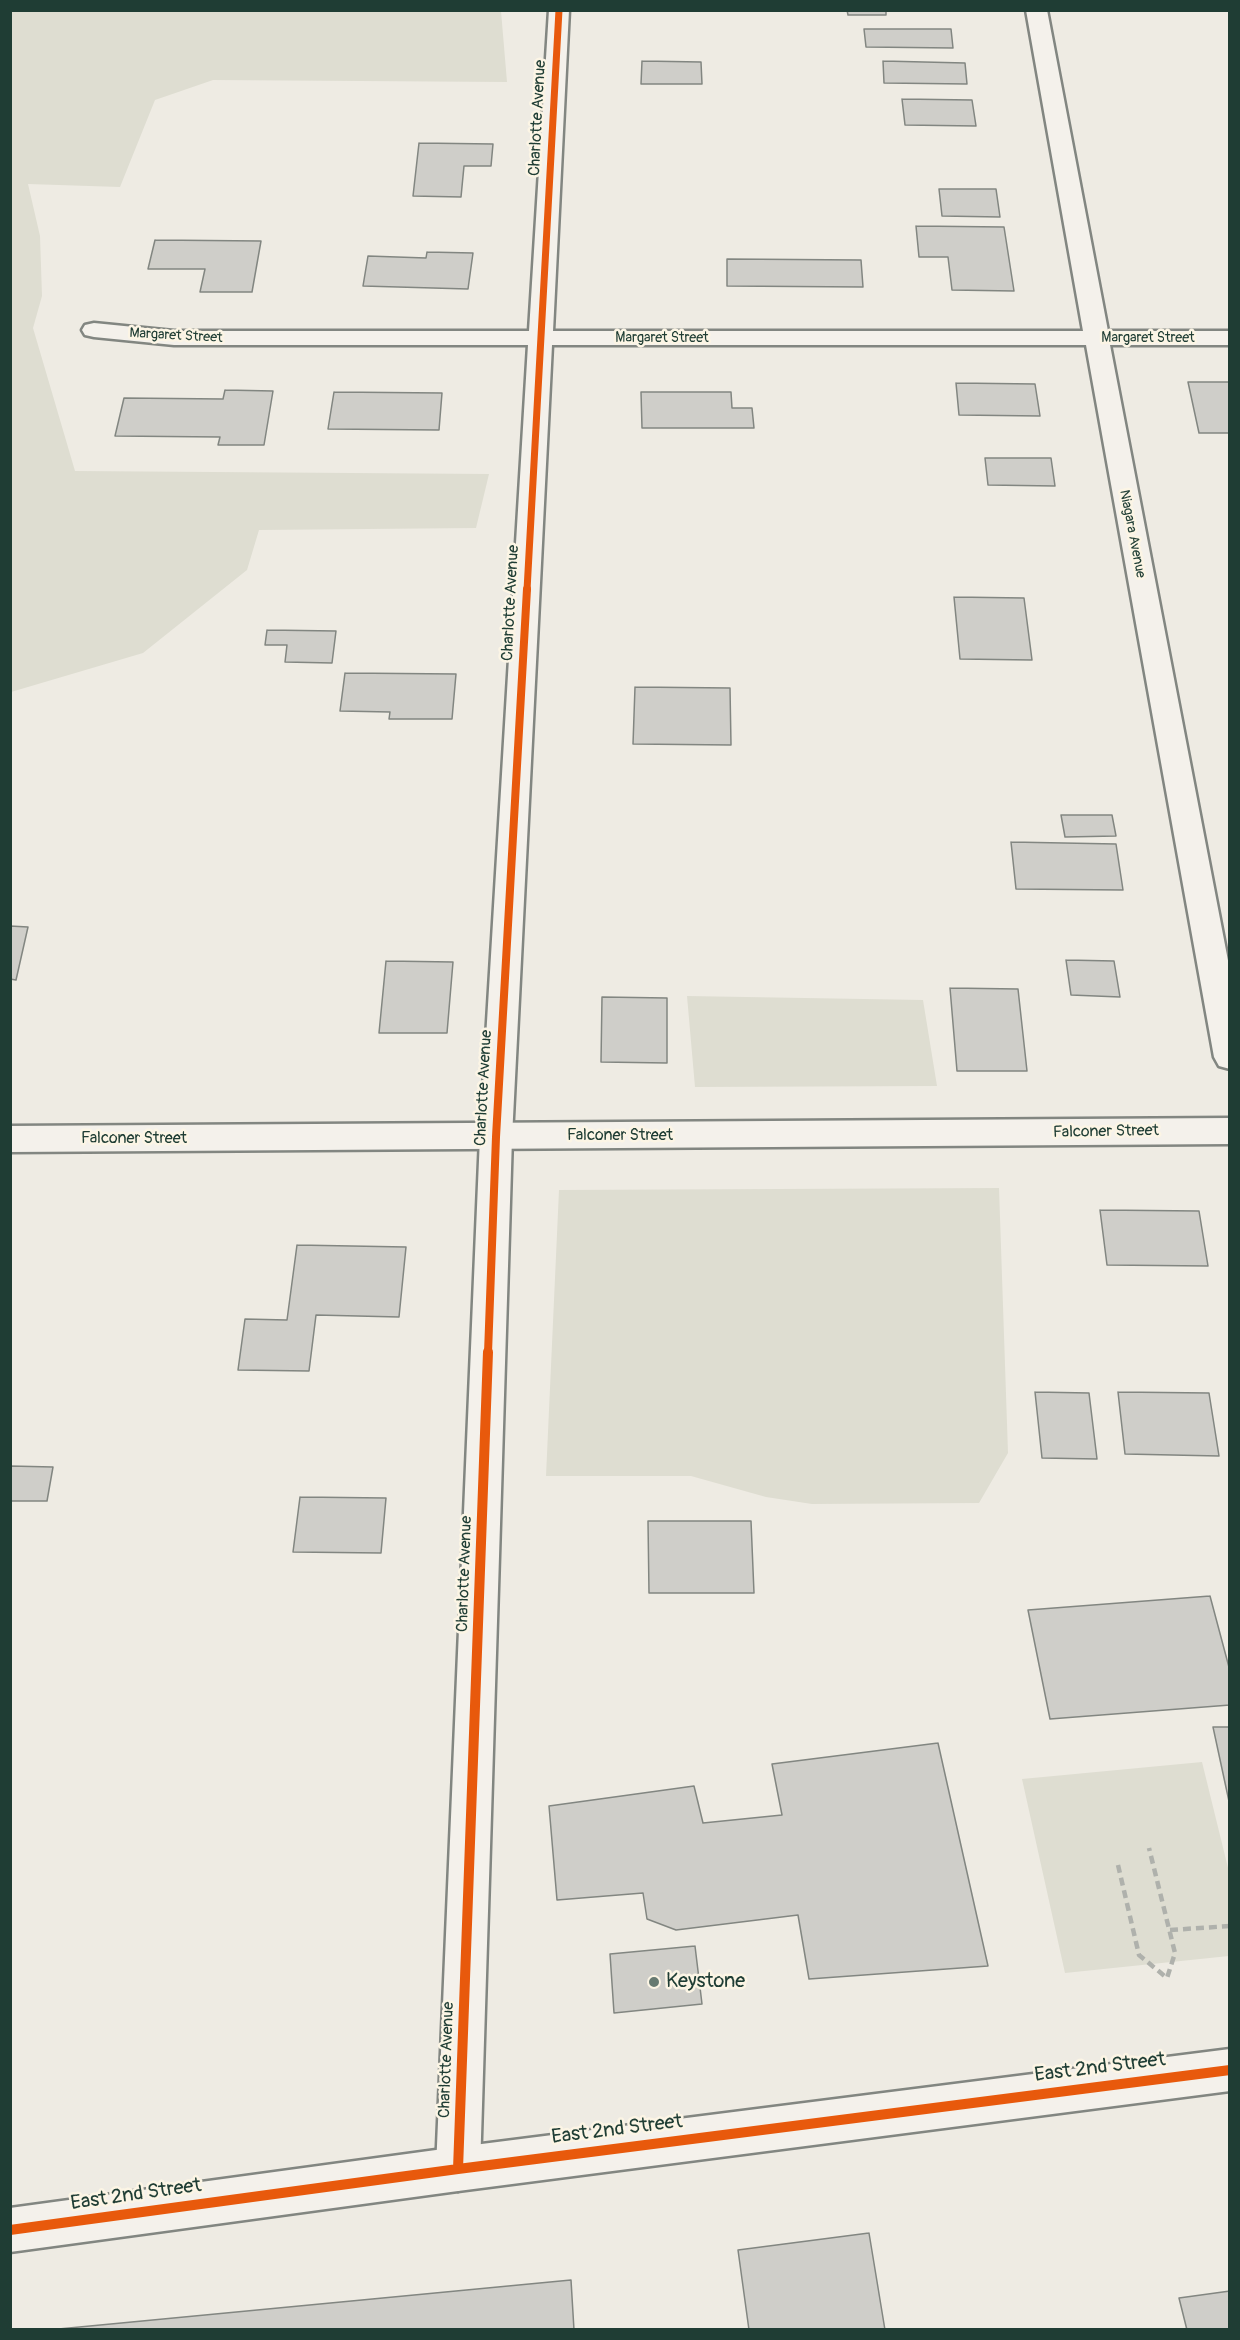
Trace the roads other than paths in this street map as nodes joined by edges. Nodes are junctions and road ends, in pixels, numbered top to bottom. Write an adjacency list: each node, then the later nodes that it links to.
1 (559, 10): 4 (street, Charlotte Avenue)
2 (1036, 10): 5 (street, Niagara Avenue)
3 (94, 330): 4 (street, Margaret Street)
4 (541, 338): 5 (street, Margaret Street); 9 (street, Charlotte Avenue)
5 (1096, 338): 6 (street, Margaret Street); 7 (street, Niagara Avenue)
6 (1230, 338)
7 (1230, 1057)
8 (1230, 1131): 9 (street, Falconer Street)
9 (496, 1137): 10 (street, Falconer Street); 12 (street, Charlotte Avenue)
10 (10, 1139)
11 (1230, 2070): 12 (street, East 2nd Street)
12 (458, 2169): 13 (street, East 2nd Street)
13 (10, 2230)

